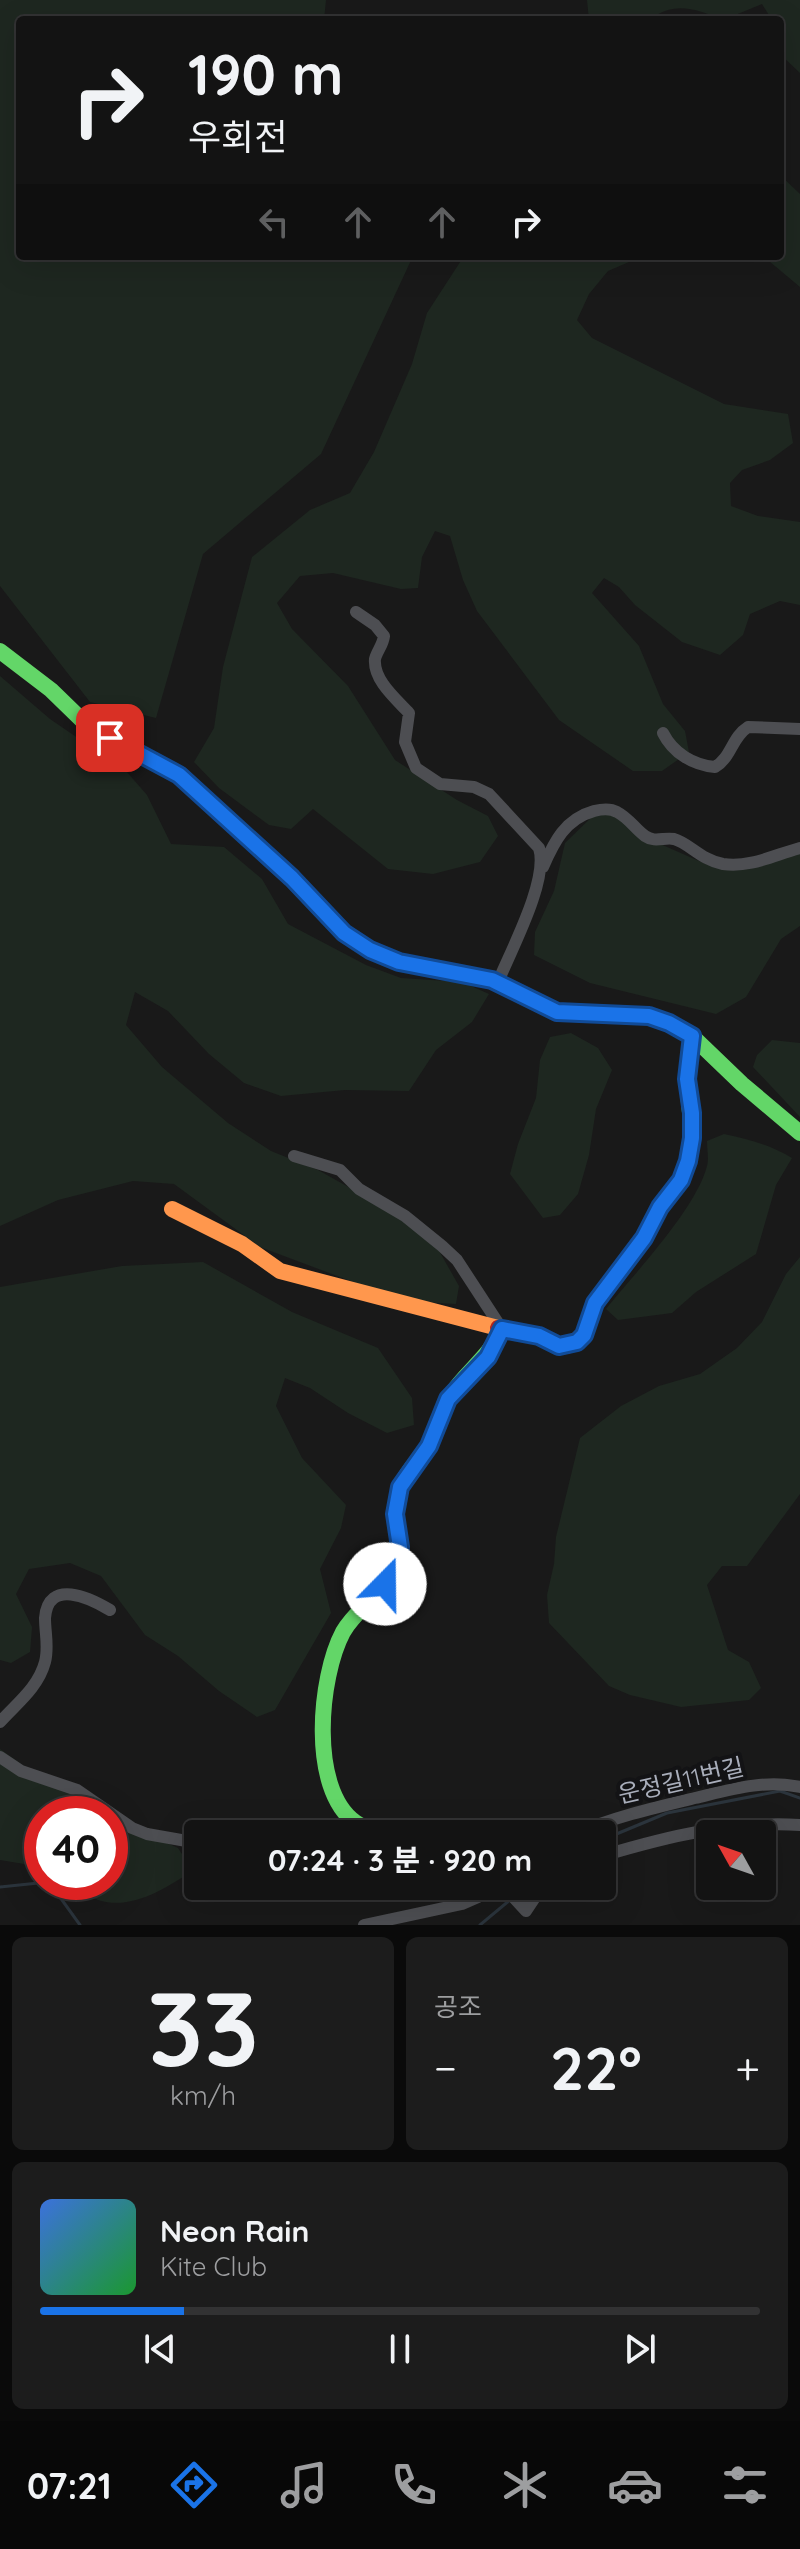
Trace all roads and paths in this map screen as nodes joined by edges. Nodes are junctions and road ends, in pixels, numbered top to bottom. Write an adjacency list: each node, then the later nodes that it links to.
1 (356, 612): 6 (street)
2 (0, 651): 7 (street)
3 (800, 729): 4 (street)
4 (663, 733)
5 (800, 848): 6 (street)
6 (542, 870): 7 (street)
7 (498, 982): 8 (street)
8 (692, 1036): 9 (street); 12 (street)
9 (800, 1133)
10 (294, 1156): 12 (street)
11 (172, 1209): 12 (street)
12 (502, 1329): 17 (street)
13 (110, 1610): 14 (street)
14 (0, 1722)
15 (0, 1757): 20 (street)
16 (800, 1787): 18 (street, 운정길11번길)
17 (352, 1820)
18 (608, 1820)
19 (800, 1825): 21 (street)
20 (184, 1841)
21 (616, 1852)
22 (471, 1900): 25 (street)
23 (518, 1900): 24 (street)
24 (536, 1900)
25 (364, 1925)

